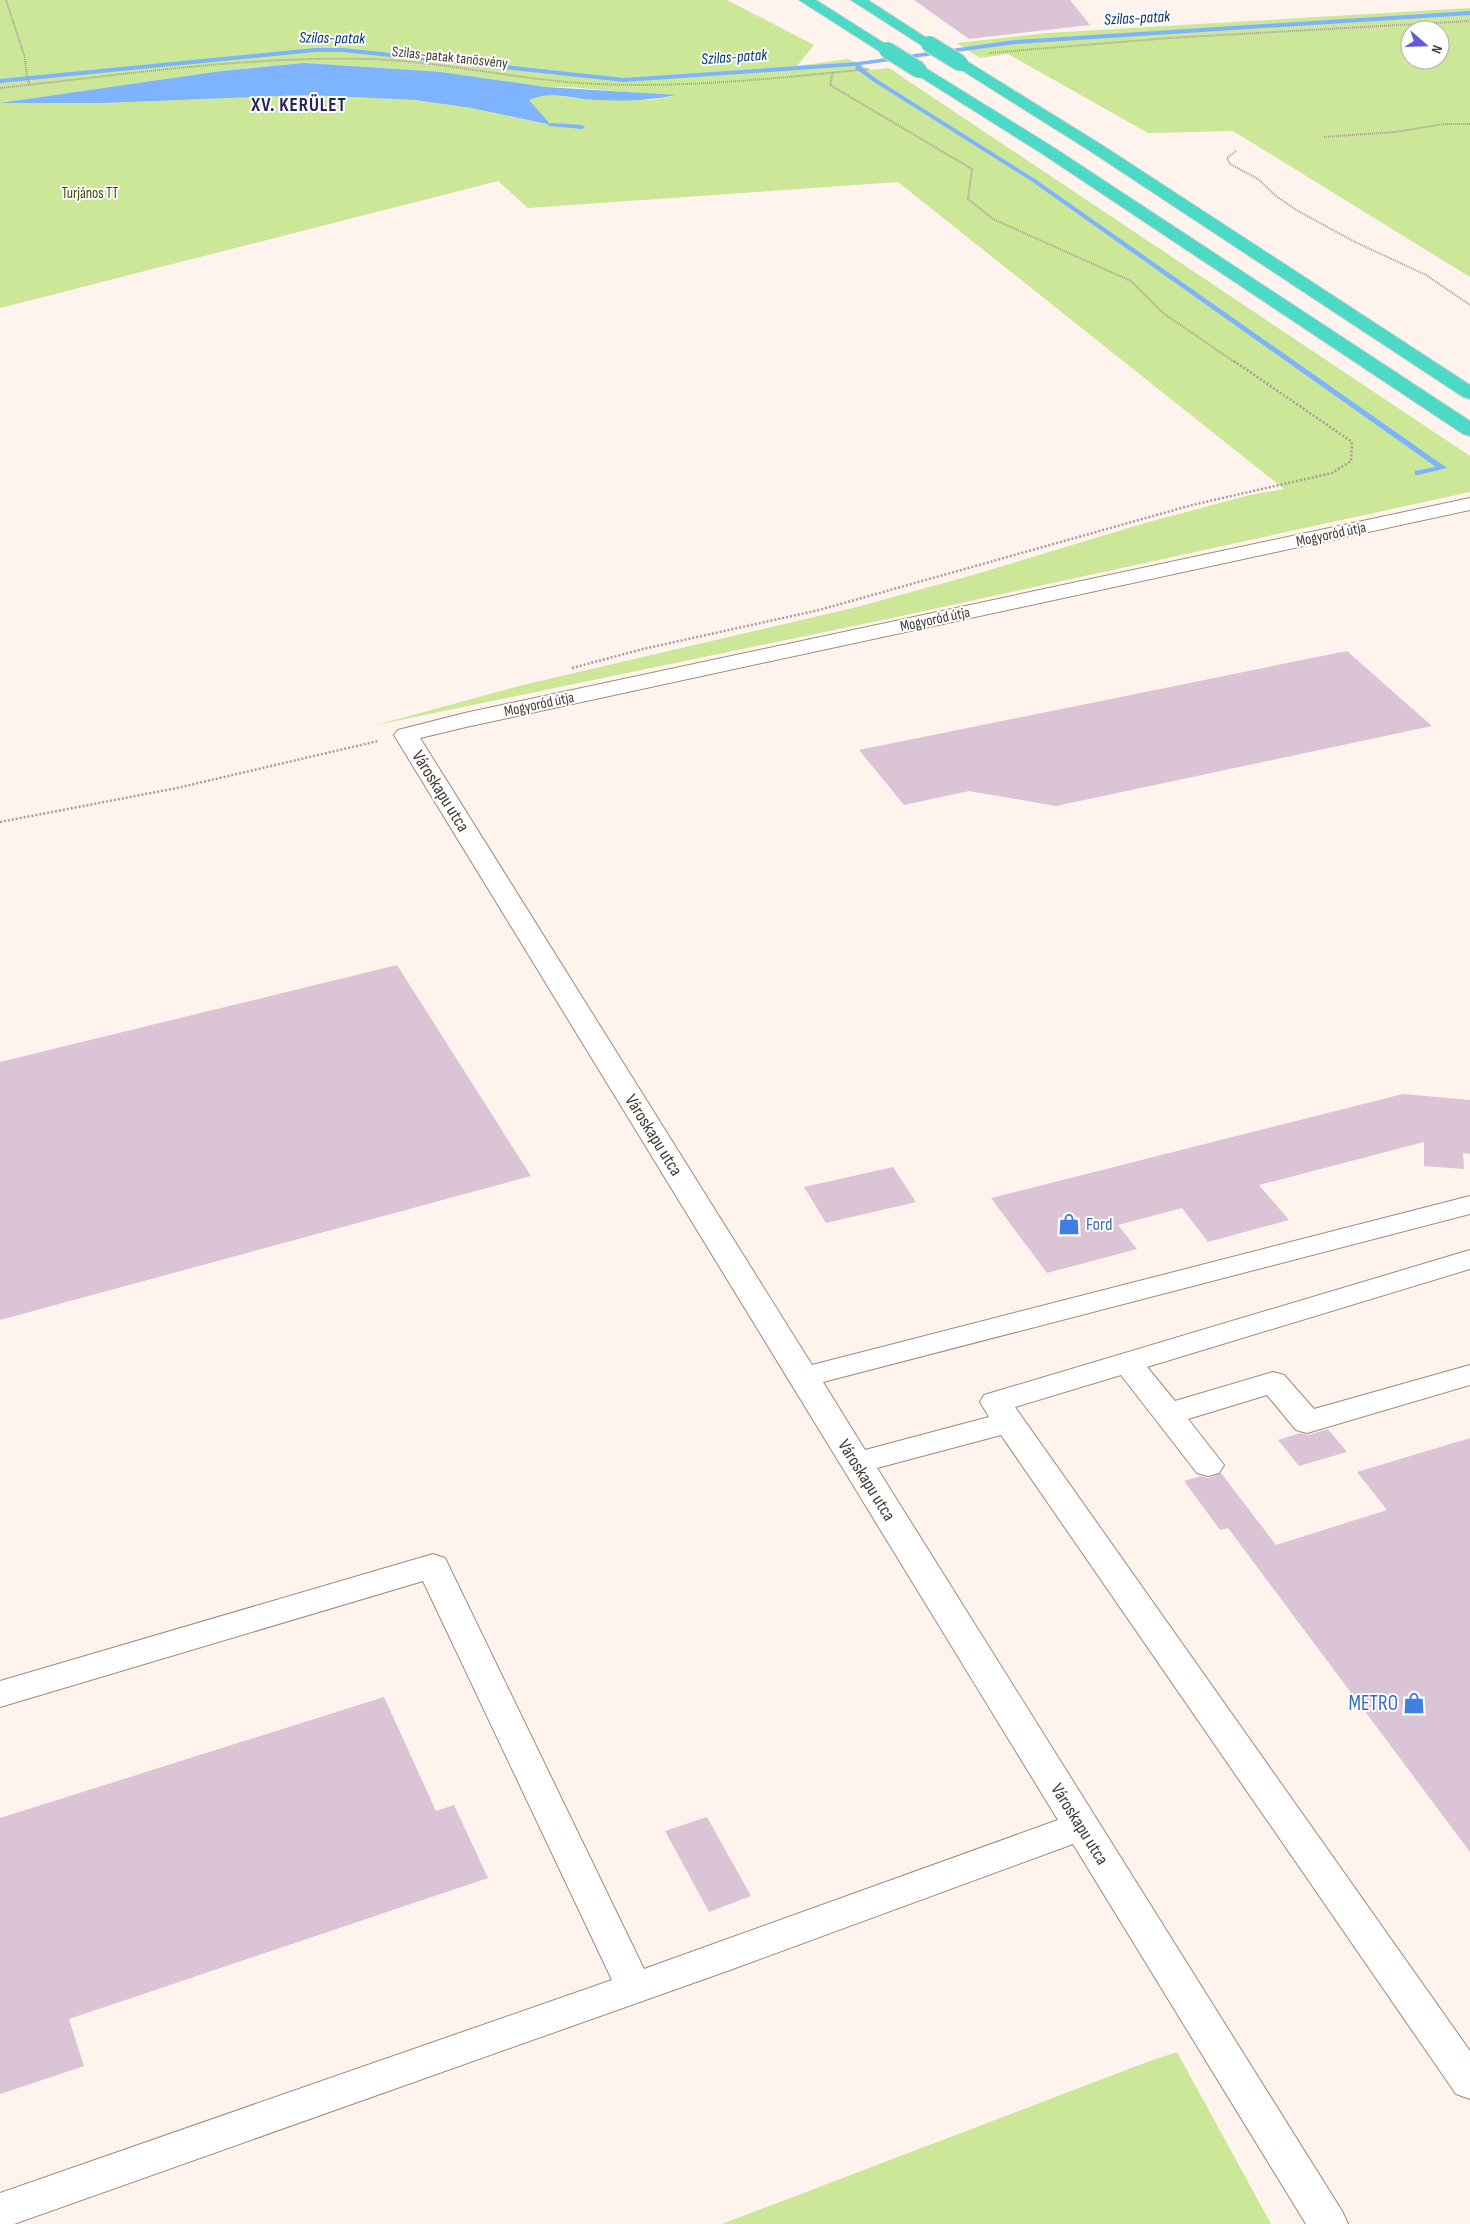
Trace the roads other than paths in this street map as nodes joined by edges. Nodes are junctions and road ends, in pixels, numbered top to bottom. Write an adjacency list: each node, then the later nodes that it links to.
1 (806, 0): 4 (highway, bridge)
2 (858, 0): 3 (highway, bridge)
3 (1470, 394)
4 (1470, 430)
5 (1467, 505): 6 (street, Mogyoród útja)
6 (406, 735): 11 (street, Városkapu utca)
7 (1470, 1205): 11 (street)
8 (1470, 1259): 9 (street)
9 (1127, 1362): 12 (street); 13 (street)
10 (1470, 1375): 12 (street)
11 (804, 1377): 14 (street, Városkapu utca)
12 (1168, 1414): 15 (street)
13 (1009, 1422): 14 (street); 19 (street)
14 (856, 1463): 17 (street, Városkapu utca)
15 (1208, 1465)
16 (0, 1694): 18 (street)
17 (1081, 1826): 18 (street); 21 (street, Városkapu utca)
18 (634, 1987): 20 (street)
19 (1470, 2082)
20 (0, 2212)
21 (1328, 2224)

